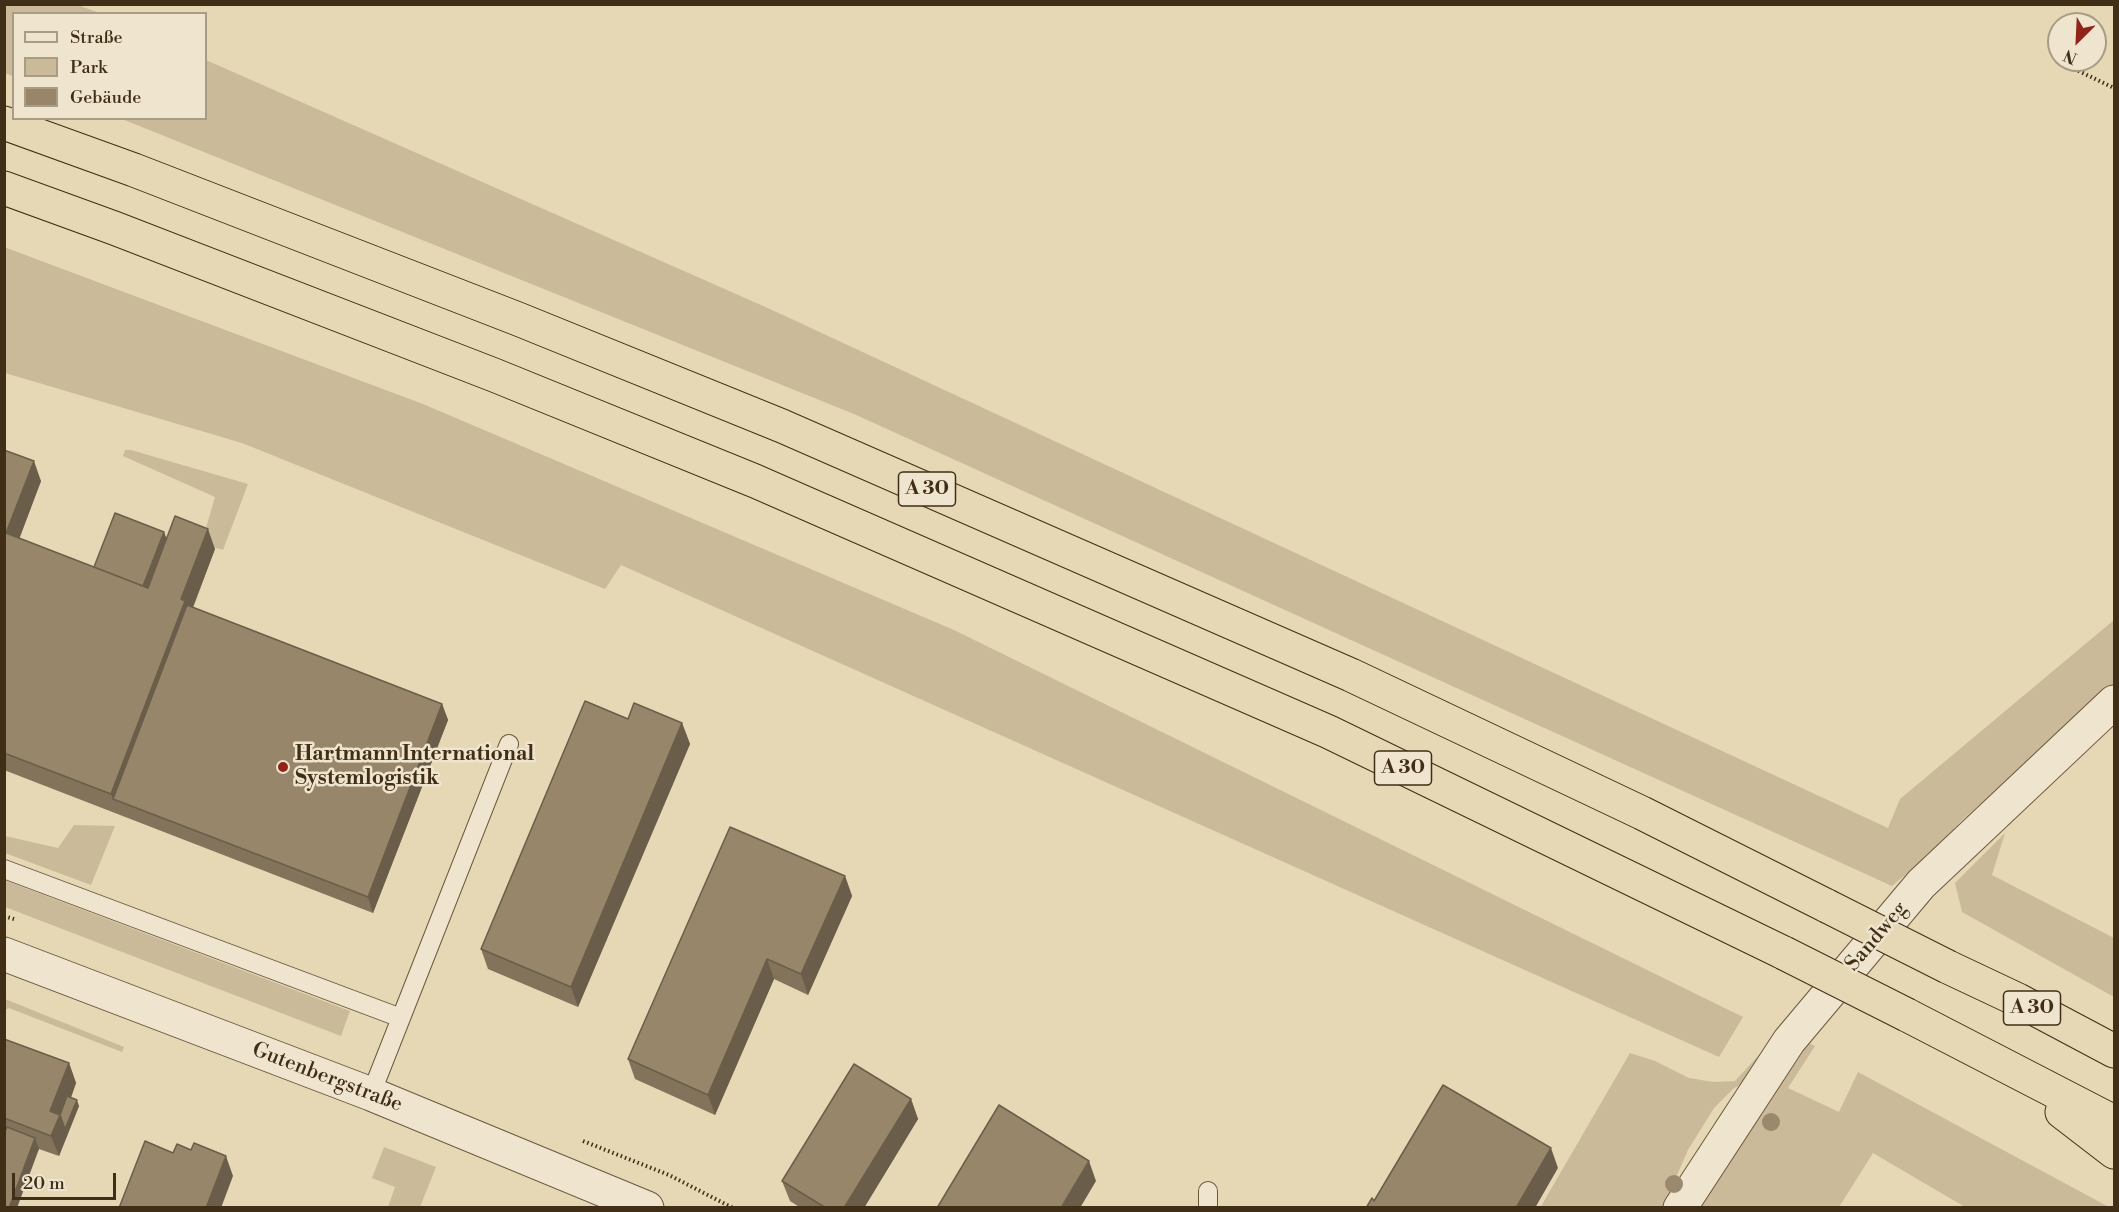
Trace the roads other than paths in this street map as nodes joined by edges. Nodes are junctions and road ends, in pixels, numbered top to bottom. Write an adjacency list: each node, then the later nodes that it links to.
1 (4, 123): 8 (highway, A 30, bridge)
2 (4, 188): 9 (highway, A 30, bridge)
3 (2115, 702): 14 (street, Sandweg)
4 (509, 744): 7 (lane)
5 (4, 869): 7 (lane)
6 (4, 954): 10 (street, Gutenbergstraße)
7 (401, 1018): 10 (lane)
8 (2115, 1051)
9 (1992, 1057): 11 (highway, A 30); 12 (highway)
10 (371, 1094): 13 (street, Gutenbergstraße)
11 (2115, 1122)
12 (2115, 1152)
13 (647, 1208)
14 (1680, 1208)

